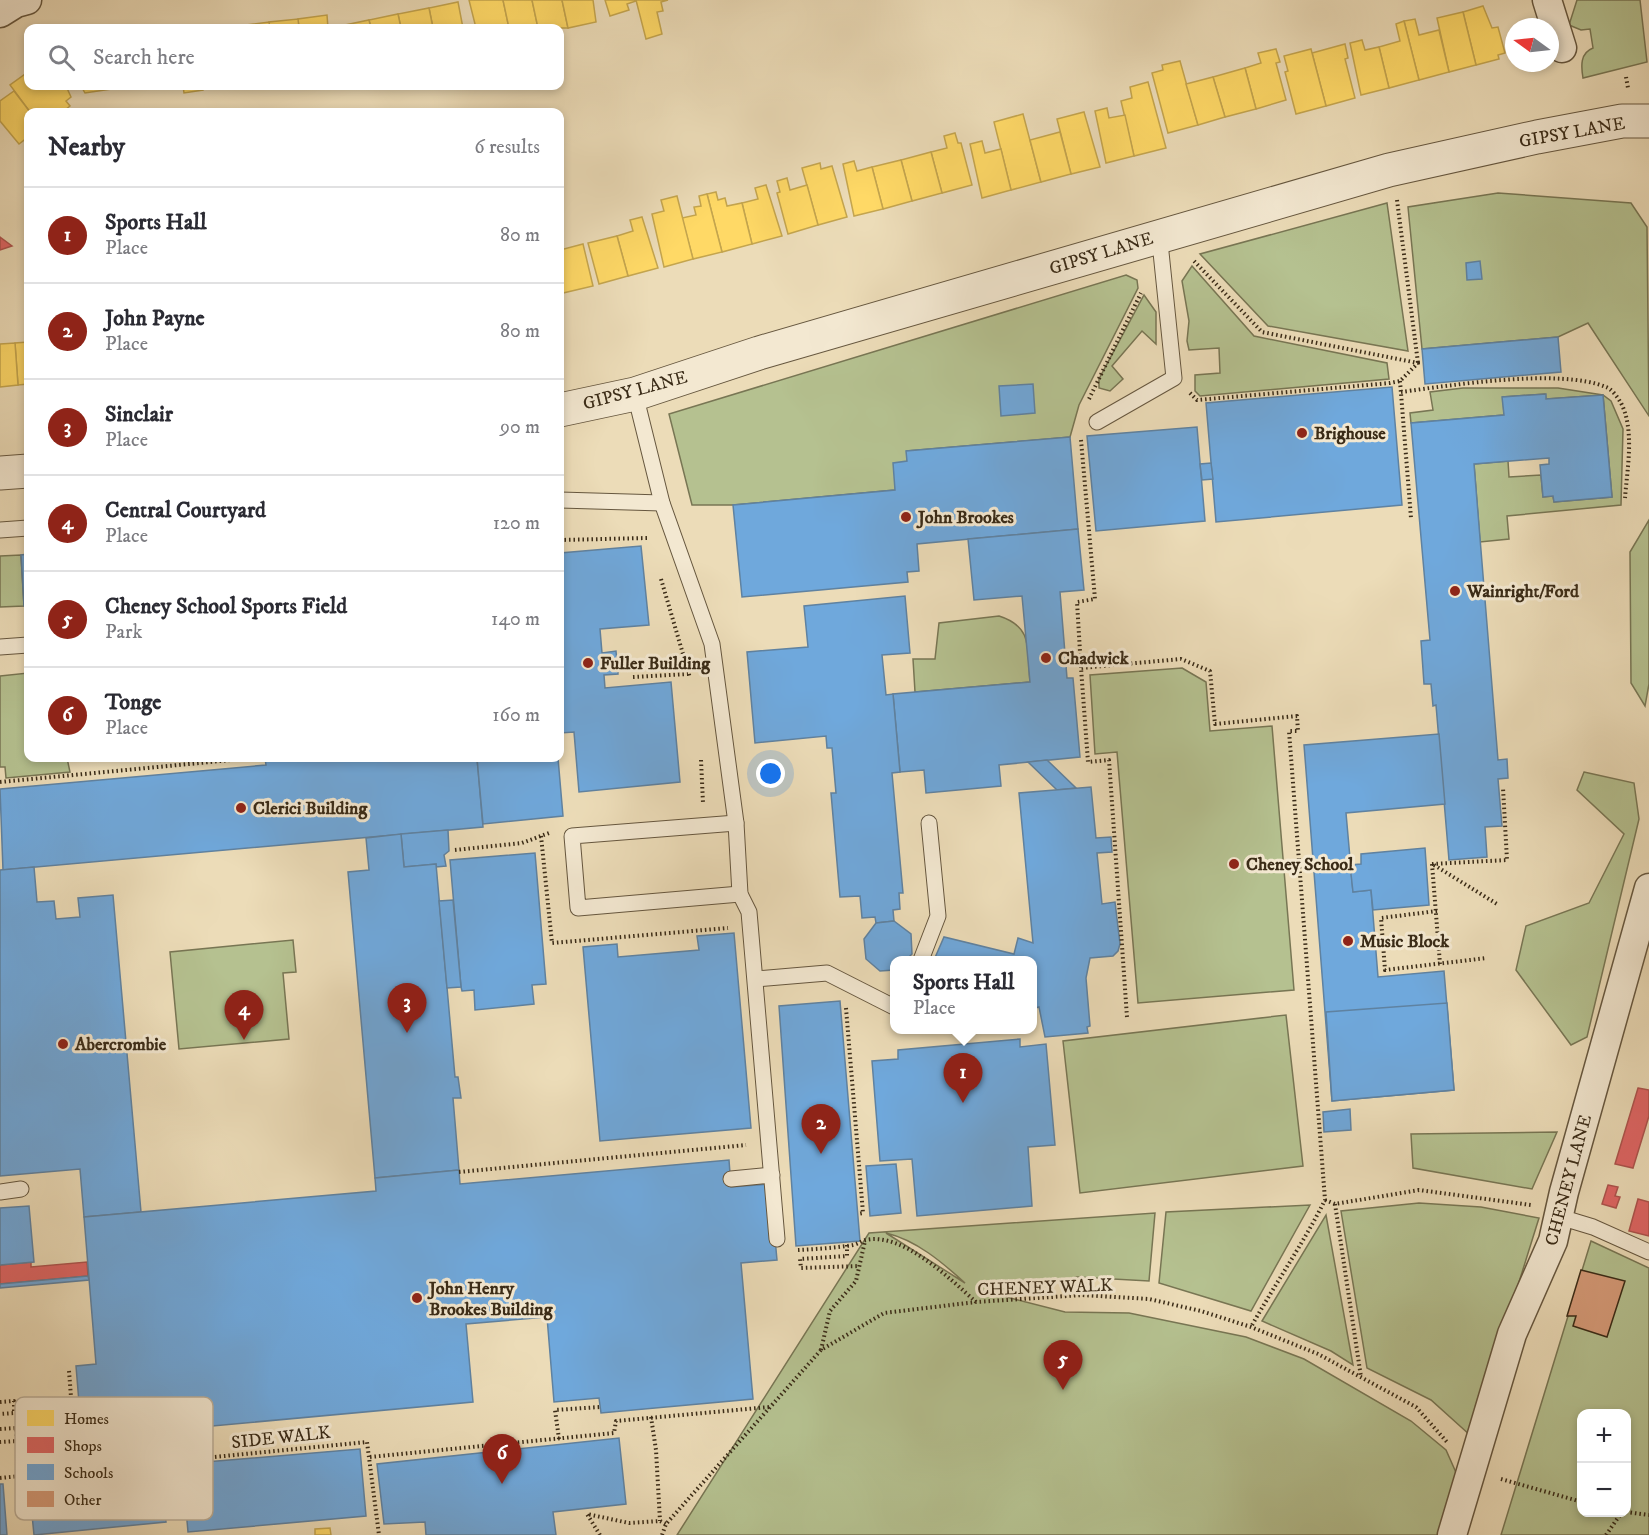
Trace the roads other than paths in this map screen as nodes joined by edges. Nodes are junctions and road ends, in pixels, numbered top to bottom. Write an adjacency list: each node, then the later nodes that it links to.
1 (1547, 0): 2 (street)
2 (1562, 48)
3 (1649, 121): 4 (street, GIPSY LANE)
4 (1168, 228): 5 (street, GIPSY LANE); 7 (lane)
5 (635, 394): 6 (street, GIPSY LANE); 11 (lane)
6 (564, 409)
7 (1097, 422)
8 (24, 471): 9 (street)
9 (0, 473)
10 (564, 500): 11 (lane)
11 (662, 503): 16 (lane)
12 (24, 528): 13 (lane)
13 (0, 530)
14 (24, 645): 15 (lane)
15 (0, 647)
16 (736, 823): 19 (lane); 19 (lane)
17 (929, 823): 20 (lane)
18 (1649, 888): 27 (street, CHENEY LANE)
19 (740, 894): 21 (lane)
20 (923, 956)
21 (756, 979): 22 (lane); 23 (lane)
22 (890, 1005)
23 (772, 1175): 24 (lane); 28 (lane)
24 (731, 1179)
25 (21, 1189): 26 (lane)
26 (0, 1191)
27 (1560, 1215): 29 (lane); 30 (street, CHENEY LANE)
28 (777, 1239)
29 (1649, 1252)
30 (1452, 1535)

